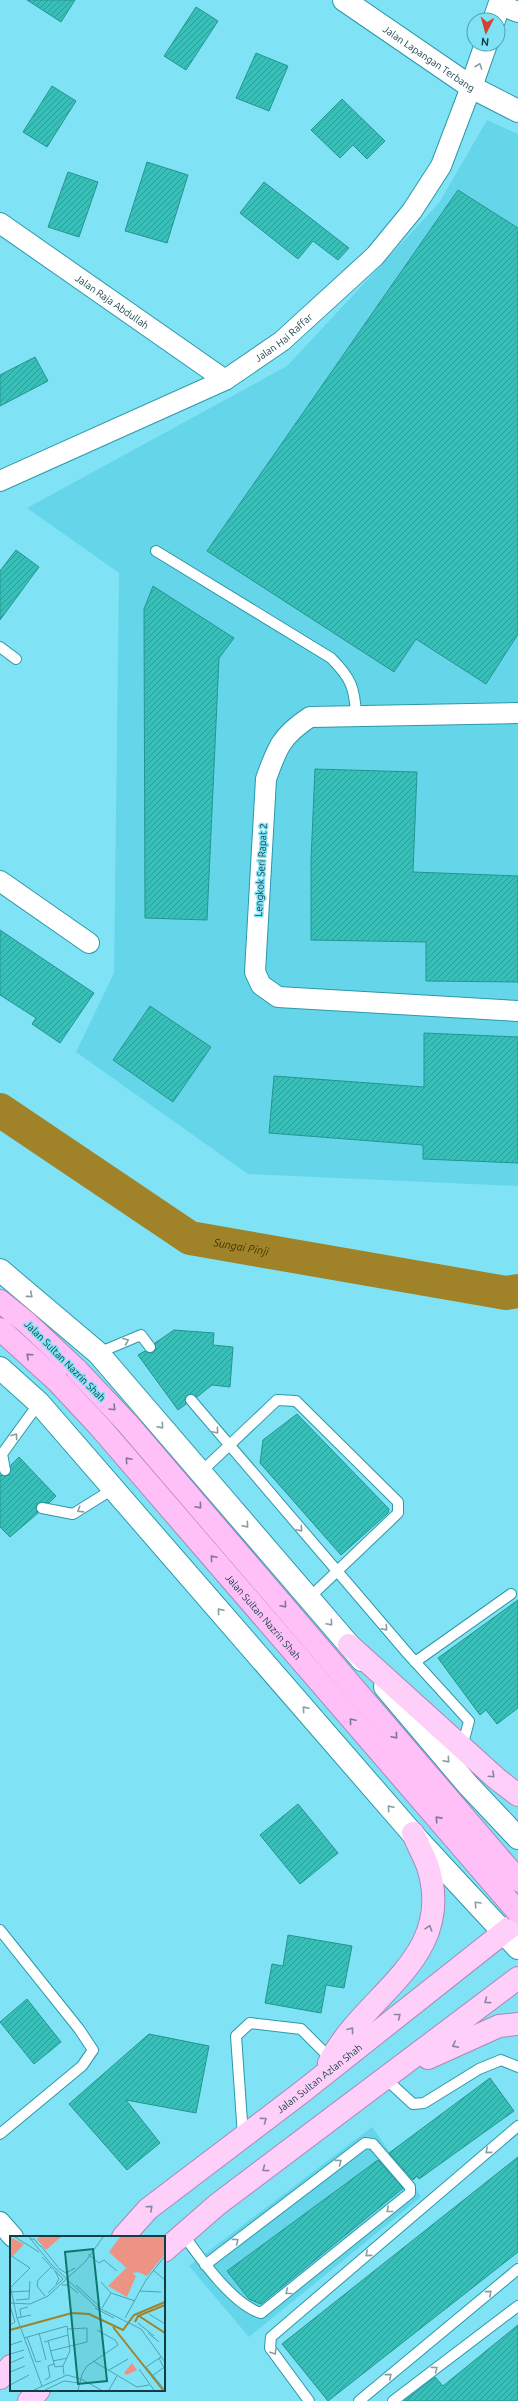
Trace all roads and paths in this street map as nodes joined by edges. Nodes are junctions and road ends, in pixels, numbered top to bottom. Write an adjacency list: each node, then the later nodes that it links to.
1 (344, 0): 3 (street, Jalan Lapangan Terbang)
2 (483, 52): 3 (street, one-way to 2)
3 (471, 87): 4 (street, Jalan Lapangan Terbang); 6 (street, Jalan Hai Raffar)
4 (518, 111)
5 (0, 223): 6 (street, Jalan Raja Abdullah)
6 (225, 380): 7 (street, Jalan Hai Raffar)
7 (0, 481)
8 (156, 551): 12 (lane)
9 (0, 647): 10 (lane)
10 (16, 659)
11 (518, 713): 12 (street, Lengkok Seri Rapat 2)
12 (356, 716): 15 (street, Lengkok Seri Rapat 2)
13 (0, 881): 14 (street)
14 (88, 943)
15 (518, 1012)
16 (0, 1270): 20 (street, one-way to 20)
17 (0, 1301): 39 (highway, Jalan Sultan Nazrin Shah, one-way to 39, bridge)
18 (0, 1329): 40 (highway, Jalan Sultan Nazrin Shah, one-way to 18, bridge)
19 (150, 1347): 20 (lane, one-way to 19)
20 (98, 1353): 26 (street, one-way to 26)
21 (0, 1368): 23 (street)
22 (191, 1400): 24 (lane, one-way to 24)
23 (39, 1403): 25 (lane, one-way to 23); 27 (street)
24 (229, 1446): 26 (lane); 29 (lane, one-way to 29); 29 (lane)
25 (5, 1470)
26 (201, 1472): 31 (street, one-way to 31)
27 (113, 1489): 28 (lane, one-way to 28); 37 (street, one-way to 27)
28 (42, 1508)
29 (338, 1572): 31 (lane); 33 (lane, one-way to 33)
30 (511, 1594): 33 (lane)
31 (309, 1598): 32 (street, one-way to 32)
32 (349, 1645): 34 (main road); 35 (street, one-way to 35)
33 (415, 1662): 34 (lane)
34 (462, 1747): 36 (main road, one-way to 36)
35 (468, 1785): 37 (street); 38 (street)
36 (518, 1795)
37 (416, 1837): 42 (street, one-way to 37); 45 (main road, one-way to 37)
38 (518, 1838)
39 (518, 1880)
40 (518, 1912)
41 (0, 1930): 50 (lane)
42 (513, 1934): 45 (main road, Jalan Sultan Azlan Shah, one-way to 42)
43 (518, 1978): 48 (main road, one-way to 48)
44 (518, 2024): 47 (main road, one-way to 47)
45 (327, 2067): 51 (main road, Jalan Sultan Azlan Shah, one-way to 45); 51 (lane)
46 (518, 2067): 47 (lane)
47 (388, 2081): 48 (main road)
48 (363, 2095): 53 (main road, one-way to 53)
49 (518, 2126): 64 (lane, one-way to 64)
50 (0, 2134)
51 (243, 2136): 55 (main road, Jalan Sultan Azlan Shah, one-way to 51)
52 (0, 2222): 54 (street)
53 (183, 2234): 56 (main road); 57 (lane)
54 (13, 2236)
55 (124, 2236)
56 (165, 2250)
57 (205, 2265): 57 (lane, one-way to 57)
58 (518, 2269): 65 (lane, one-way to 58)
59 (518, 2306): 66 (lane, one-way to 59)
60 (10, 2367): 61 (main road)
61 (0, 2378)
62 (38, 2391): 63 (main road)
63 (29, 2401)
64 (309, 2401)
65 (359, 2401)
66 (393, 2401)

